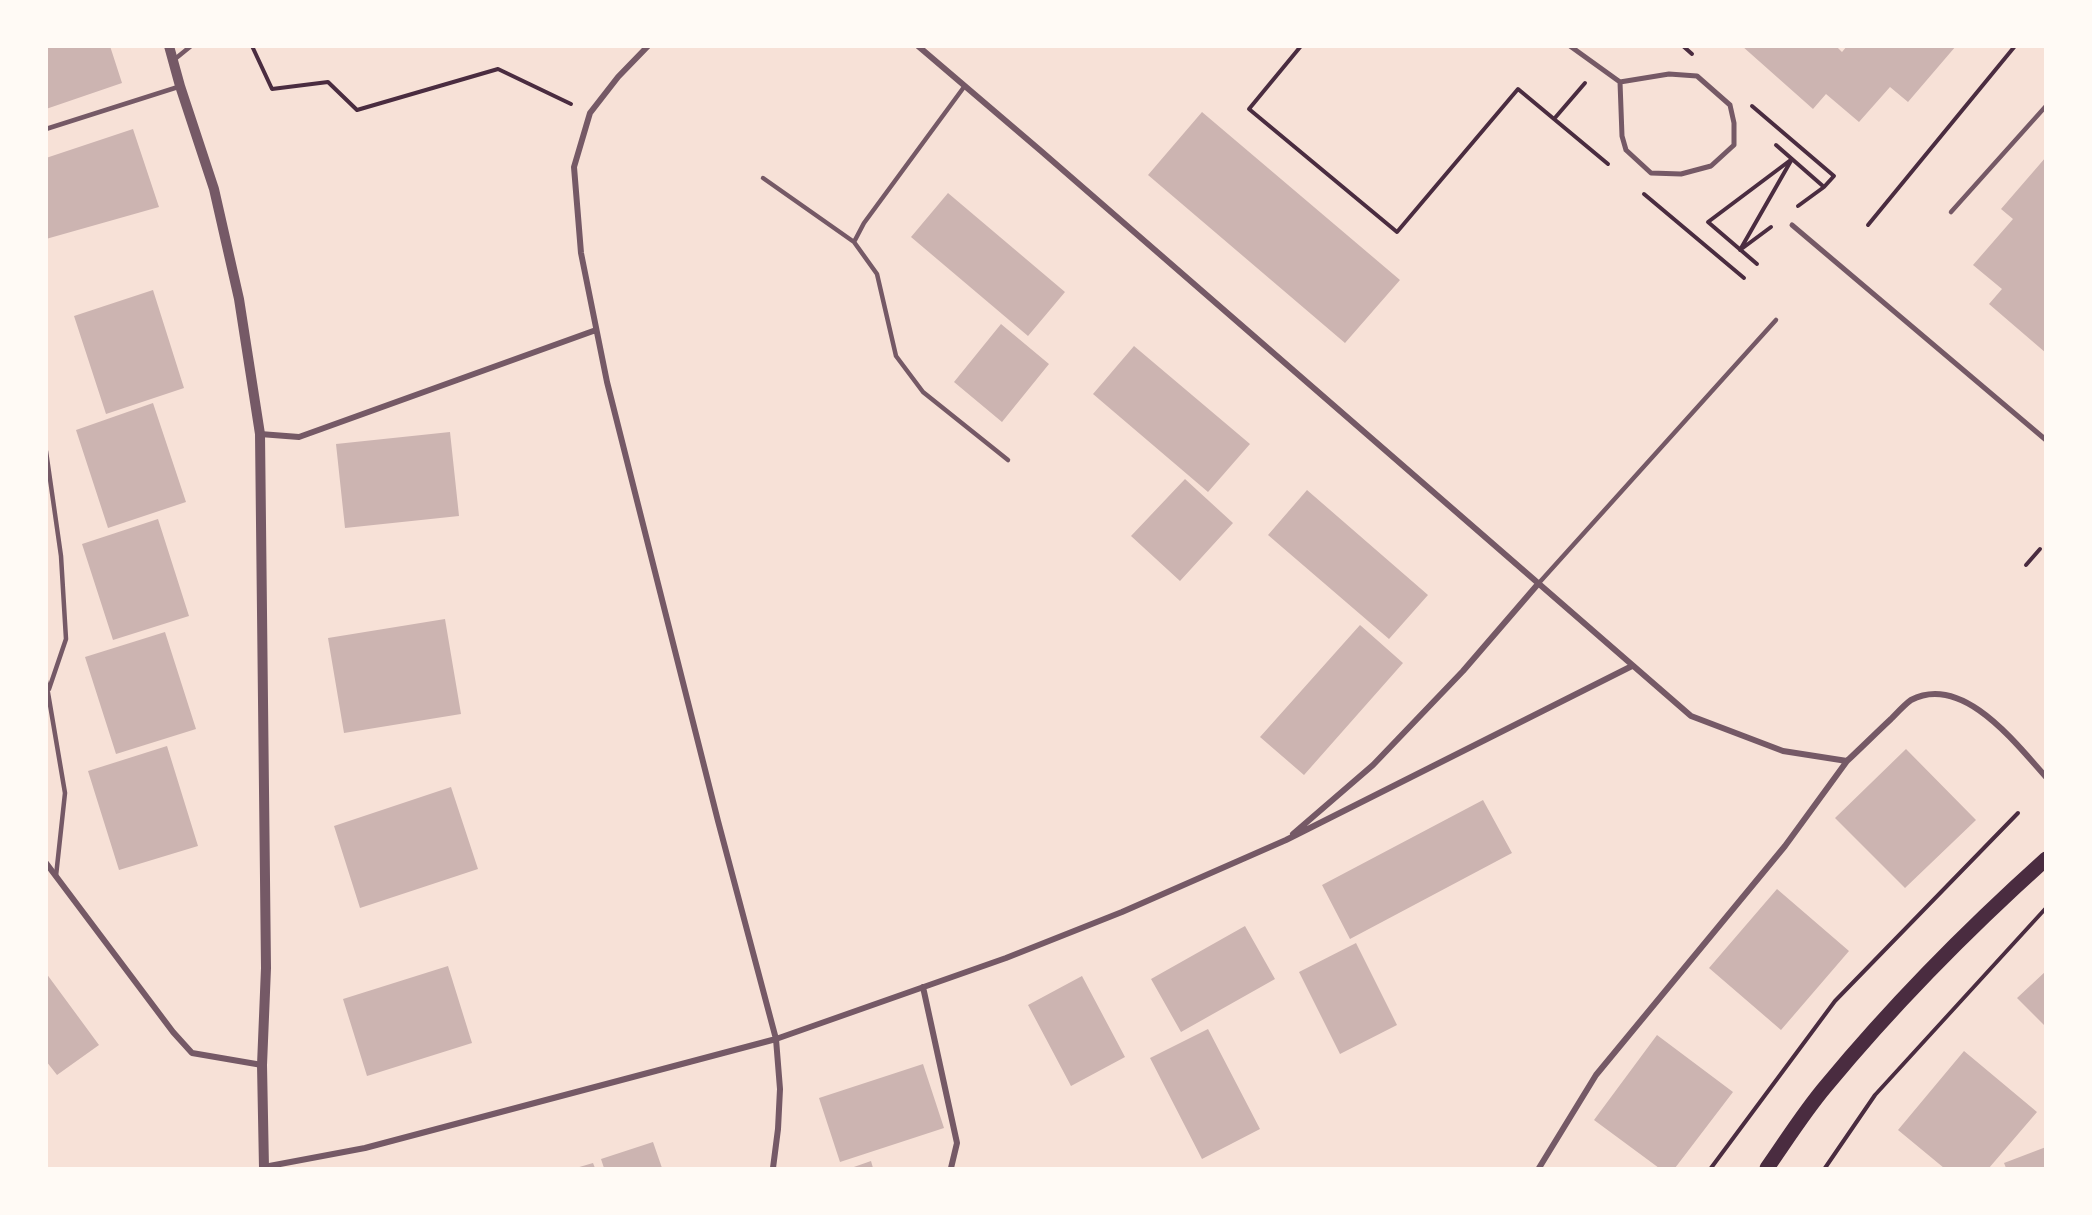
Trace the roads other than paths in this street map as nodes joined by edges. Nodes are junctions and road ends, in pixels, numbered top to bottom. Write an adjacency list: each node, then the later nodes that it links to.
1 (169, 46): 6 (street)
2 (191, 46): 6 (lane)
3 (648, 46): 17 (street)
4 (918, 46): 9 (street)
5 (1570, 46): 7 (street)
6 (173, 61): 8 (street)
7 (1620, 82): 7 (street)
8 (180, 86): 11 (lane); 18 (street)
9 (964, 87): 15 (lane); 22 (street)
10 (2046, 106): 13 (lane)
11 (46, 129)
12 (763, 178): 15 (lane)
13 (1951, 212)
14 (1792, 225): 19 (street)
15 (854, 242): 21 (lane)
16 (1776, 320): 22 (lane)
17 (596, 330): 18 (street); 33 (street)
18 (260, 434): 34 (street)
19 (2046, 440)
20 (46, 452): 25 (lane)
21 (1008, 460)
22 (1538, 584): 23 (street); 28 (street)
23 (1632, 666): 26 (street); 28 (street)
24 (46, 681): 25 (lane)
25 (49, 689): 31 (lane)
26 (1847, 761): 27 (street); 38 (street)
27 (2046, 777)
28 (1286, 840): 32 (street)
29 (2046, 859): 39 (main road)
30 (46, 863): 31 (street)
31 (56, 876): 34 (street)
32 (923, 987): 33 (street); 37 (street)
33 (776, 1039): 35 (street); 36 (street)
34 (262, 1065): 35 (street)
35 (264, 1168)
36 (773, 1168)
37 (951, 1168)
38 (1539, 1168)
39 (1767, 1168)

